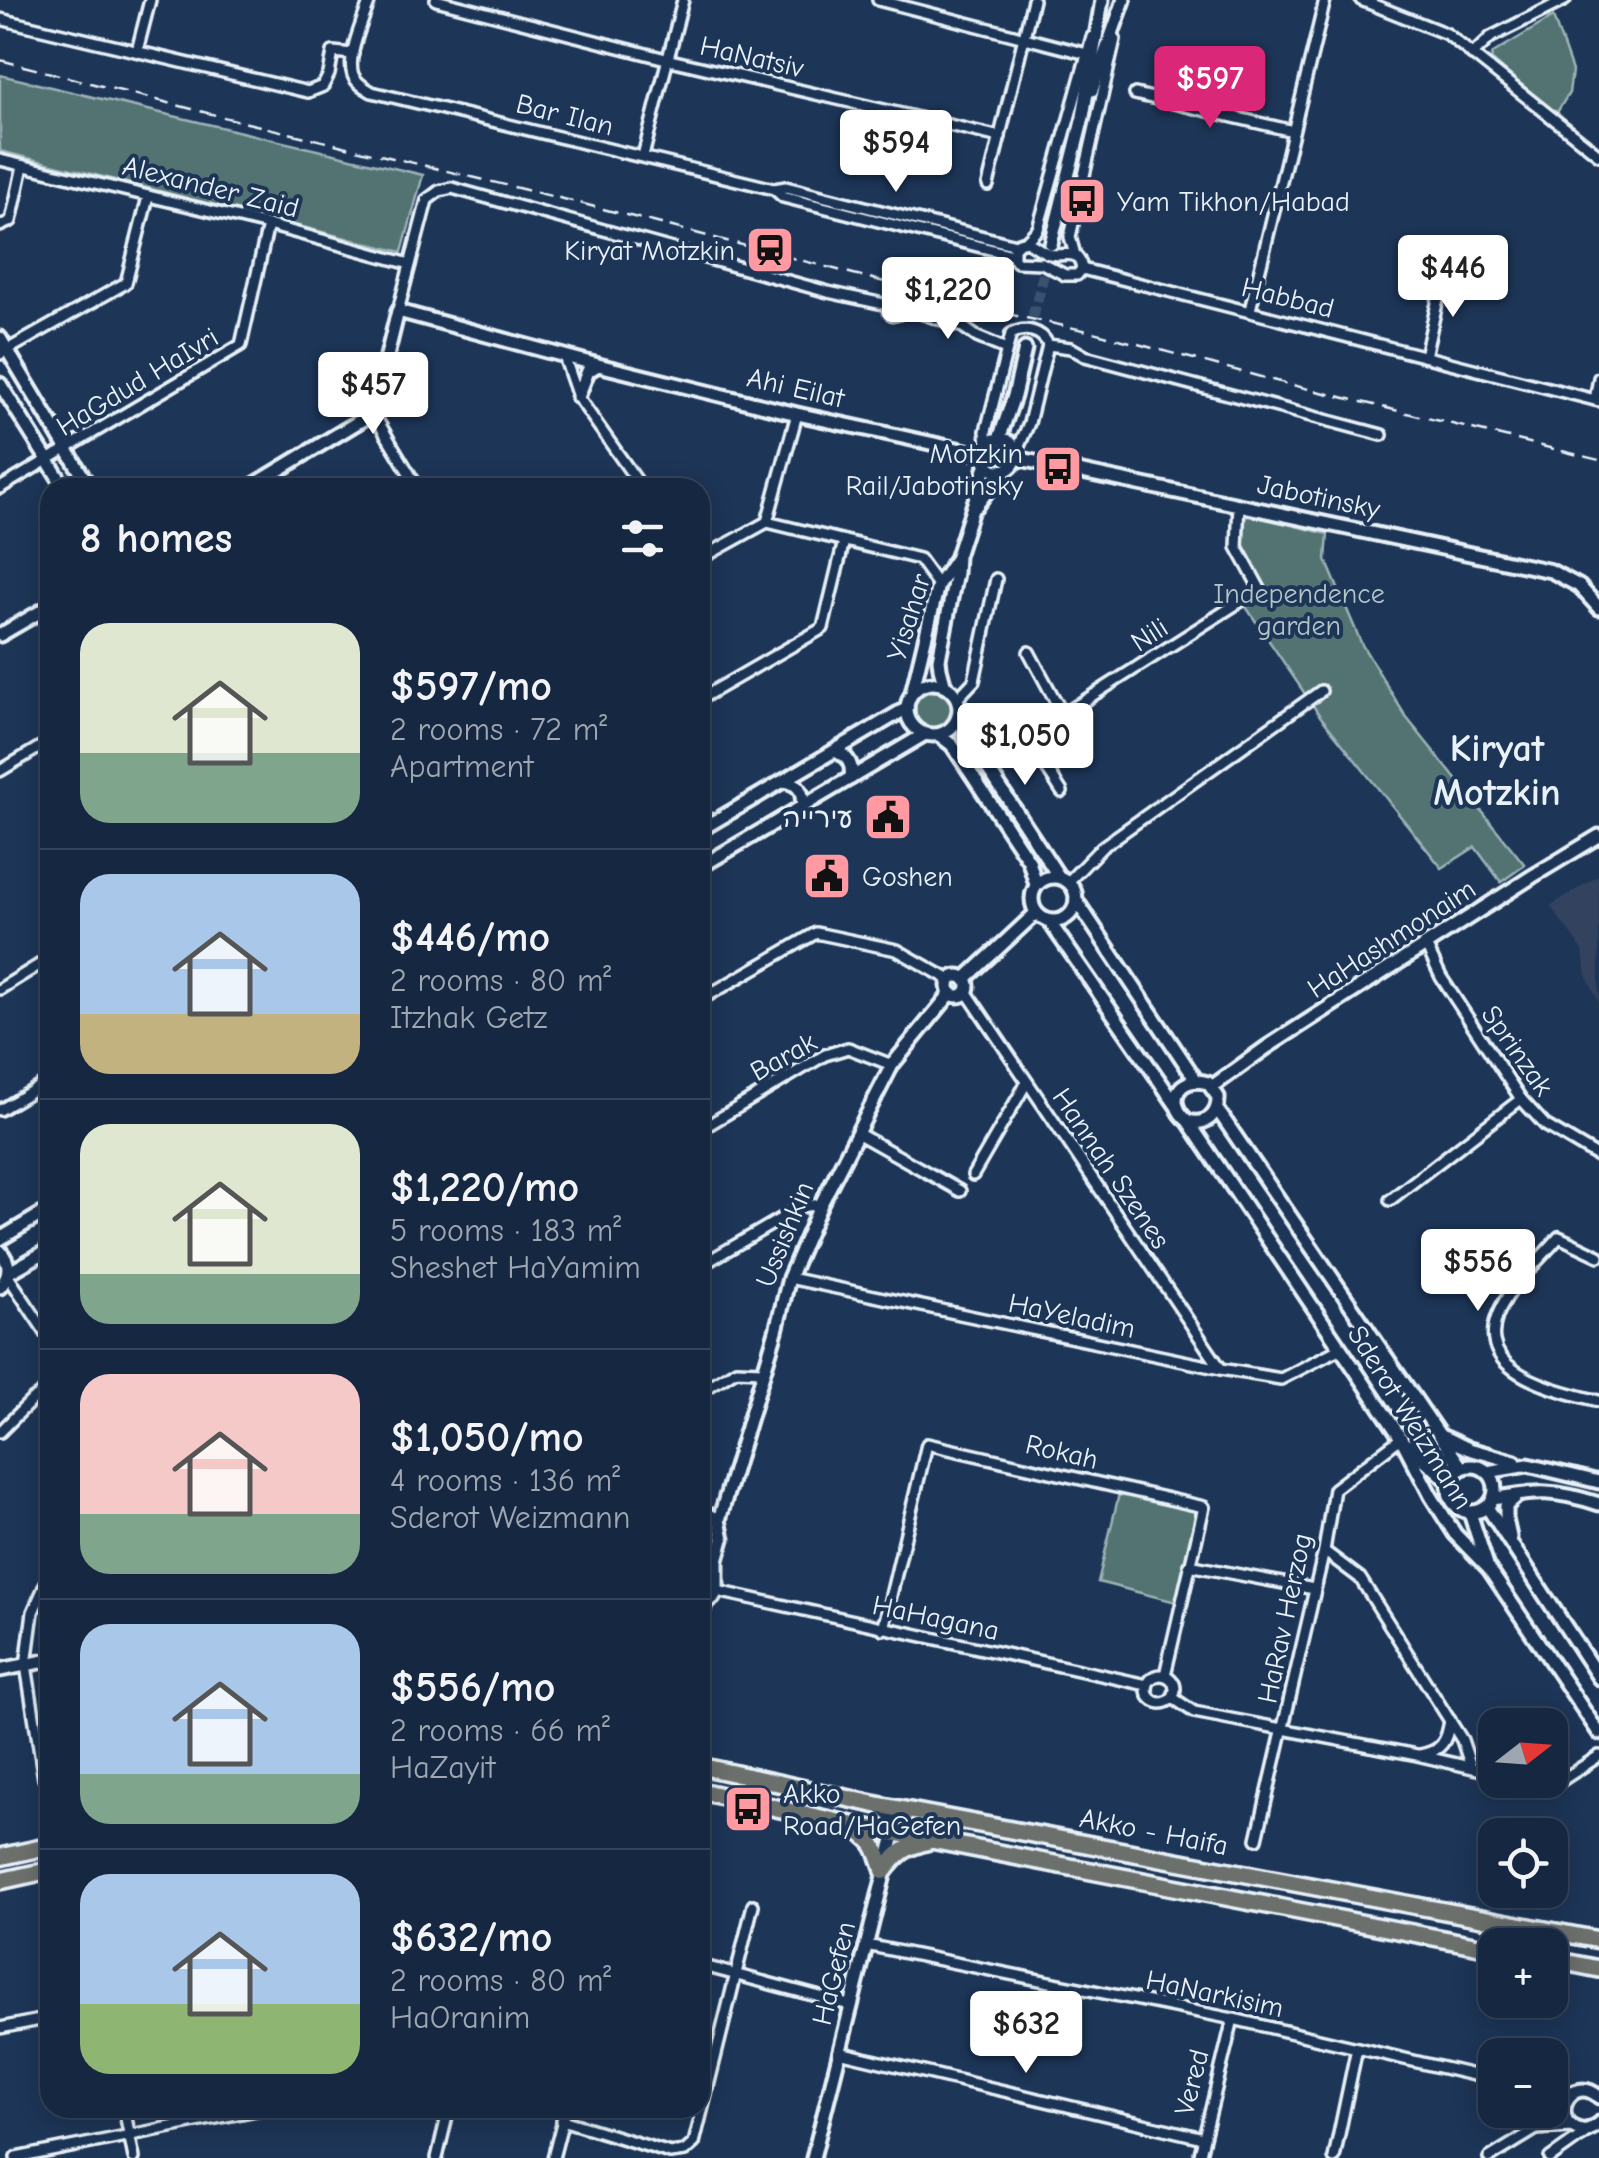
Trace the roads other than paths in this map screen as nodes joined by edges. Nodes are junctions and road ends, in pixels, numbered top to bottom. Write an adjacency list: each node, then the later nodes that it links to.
1 (150, 0): 14 (street)
2 (370, 0): 15 (street)
3 (436, 0): 18 (street, HaNatsiv)
4 (683, 0): 18 (street)
5 (878, 0): 13 (street)
6 (1034, 0): 13 (street)
7 (1324, 0): 21 (street)
8 (1361, 0): 17 (street)
9 (1565, 0): 17 (street)
10 (1101, 2): 16 (street); 20 (street)
11 (1122, 6): 20 (street); 33 (street)
12 (0, 18): 14 (street)
13 (1024, 38): 16 (street); 22 (street)
14 (137, 51): 15 (street)
15 (353, 54): 24 (street, Bar Ilan)
16 (1087, 54): 32 (street)
17 (1472, 55): 23 (street)
18 (666, 59): 22 (street, HaNatsiv); 24 (street)
19 (1135, 94): 21 (street)
20 (1083, 117): 31 (street)
21 (1293, 131): 37 (street)
22 (1000, 137): 27 (street)
23 (1599, 155)
24 (643, 156): 32 (street, Bar Ilan)
25 (0, 160): 26 (street, Alexander Zaid)
26 (23, 166): 28 (street, Alexander Zaid); 30 (street)
27 (988, 185)
28 (148, 196): 29 (street, Alexander Zaid); 43 (street)
29 (268, 225): 34 (street, Alexander Zaid); 55 (street, HaGdud HaIvri)
30 (0, 226)
31 (1051, 244)
32 (1018, 247): 33 (street); 35 (street, Habbad)
33 (1075, 255): 35 (street)
34 (410, 264): 38 (street); 41 (street)
35 (1082, 268): 37 (street, Habbad)
36 (1443, 276): 45 (street)
37 (1250, 310): 45 (street, Habbad)
38 (398, 311): 44 (street); 52 (street)
39 (0, 338): 43 (street)
40 (1048, 346): 41 (street); 54 (street); 57 (street)
41 (1006, 349): 56 (street)
42 (1025, 349): 49 (street, Yisahar)
43 (4, 352): 55 (street)
44 (564, 356): 46 (street); 50 (street)
45 (1425, 356): 51 (street, Habbad)
46 (598, 365): 50 (street); 53 (street, Ahi Eilat)
47 (1599, 378): 51 (street)
48 (0, 384): 58 (street)
49 (1014, 396): 56 (street, Yisahar); 57 (street, Yisahar)
50 (578, 397): 64 (street)
51 (1597, 400)
52 (372, 413): 62 (street); 63 (street)
53 (797, 414): 56 (street, Ahi Eilat); 68 (street)
54 (1382, 434)
55 (68, 449): 58 (street, HaGdud HaIvri); 61 (street)
56 (989, 451): 57 (street, Jabotinsky); 59 (street); 67 (street, Yisahar)
57 (1015, 452): 59 (street, Yisahar); 66 (street, Jabotinsky)
58 (48, 460): 60 (street); 65 (street, HaGdud HaIvri)
59 (1003, 471): 67 (street, Yisahar)
60 (58, 478)
61 (84, 478)
62 (265, 478)
63 (412, 478)
64 (635, 478)
65 (0, 488)
66 (1239, 504): 74 (street, Jabotinsky); 85 (street, Nili)
67 (970, 514): 71 (street, Yisahar)
68 (767, 522): 69 (street); 70 (street)
69 (844, 542): 73 (street); 80 (street)
70 (710, 553)
71 (957, 556): 73 (street, Yisahar); 78 (street, Yisahar)
72 (996, 579): 82 (street)
73 (938, 585): 81 (street, Yisahar)
74 (1599, 608)
75 (40, 612): 76 (street)
76 (0, 635)
77 (1029, 652): 85 (street)
78 (946, 686): 81 (street); 82 (street)
79 (1321, 691): 99 (street)
80 (710, 694)
81 (912, 695): 83 (street)
82 (957, 699): 84 (street)
83 (908, 708): 86 (street); 89 (street)
84 (958, 715): 86 (street); 90 (street)
85 (1062, 716): 87 (street, Nili)
86 (932, 734): 92 (street); 100 (street)
87 (1027, 738): 90 (street, Nili); 94 (street)
88 (40, 747): 91 (street)
89 (835, 751): 92 (street); 93 (street)
90 (985, 764): 99 (street)
91 (0, 770)
92 (851, 778): 95 (street)
93 (784, 781): 95 (street); 96 (street)
94 (1062, 792)
95 (802, 807): 98 (street)
96 (710, 824)
97 (1599, 836): 104 (street, HaHashmonaim)
98 (710, 861)
99 (1064, 879): 100 (street); 101 (street)
100 (1036, 885): 102 (street)
101 (1076, 900): 103 (street); 111 (street)
102 (1036, 912): 103 (street); 106 (street)
103 (1049, 921): 116 (street)
104 (1426, 945): 114 (street, HaHashmonaim); 115 (street, Sprinzak)
105 (40, 964): 108 (street)
106 (966, 985): 107 (street); 112 (street, Hannah Szenes)
107 (951, 986): 109 (street); 110 (street, Ussishkin)
108 (0, 988)
109 (710, 994)
110 (892, 1065): 120 (street, Barak); 121 (street, Ussishkin)
111 (1196, 1080): 114 (street); 116 (street)
112 (1027, 1082): 123 (street); 137 (street, Hannah Szenes)
113 (40, 1086): 118 (street)
114 (1213, 1086): 117 (street)
115 (1521, 1099): 122 (street, Sprinzak); 125 (street)
116 (1176, 1105): 119 (street)
117 (1217, 1109): 119 (street); 143 (street, Sderot Weizmann)
118 (0, 1110)
119 (1188, 1121): 136 (street, Sderot Weizmann)
120 (710, 1124)
121 (857, 1134): 124 (street); 126 (street, Ussishkin)
122 (1599, 1157)
123 (973, 1175)
124 (960, 1191)
125 (1390, 1200)
126 (821, 1204): 132 (street); 133 (street, Ussishkin)
127 (40, 1216): 128 (street)
128 (0, 1239)
129 (0, 1251): 134 (street)
130 (40, 1256): 134 (street)
131 (1599, 1256): 141 (street)
132 (710, 1260)
133 (789, 1278): 137 (street, HaYeladim); 138 (street, Ussishkin)
134 (5, 1279): 135 (street)
135 (40, 1326)
136 (1341, 1348): 137 (street, HaYeladim); 144 (street, Sderot Weizmann)
137 (1220, 1369)
138 (763, 1371): 139 (street); 155 (street, Ussishkin)
139 (710, 1386)
140 (40, 1395): 142 (street)
141 (1599, 1401)
142 (0, 1432)
143 (1440, 1434): 145 (street); 146 (street, Sderot Weizmann)
144 (1401, 1438): 148 (street); 157 (street, HaRav Herzog); 159 (street, Sderot Weizmann)
145 (1528, 1465): 147 (street); 149 (street)
146 (1462, 1468): 147 (street); 148 (street)
147 (1487, 1472): 151 (street)
148 (1450, 1482): 153 (street)
149 (1599, 1482)
150 (1524, 1493): 151 (street); 152 (street); 156 (street)
151 (1490, 1503): 153 (street); 156 (street, Sderot Weizmann)
152 (1599, 1504)
153 (1470, 1513): 159 (street)
154 (710, 1516): 155 (street)
155 (719, 1520): 161 (street, Ussishkin)
156 (1512, 1546): 169 (street, Sderot Weizmann)
157 (1324, 1552): 160 (street, HaRav Herzog); 172 (street)
158 (1189, 1565): 160 (street); 164 (street, Rokah); 168 (street, Rokah)
159 (1488, 1569): 174 (street, Sderot Weizmann)
160 (1314, 1589): 173 (street, HaRav Herzog)
161 (716, 1591): 163 (street); 164 (street, HaHagana)
162 (40, 1596): 166 (street)
163 (710, 1599)
164 (883, 1629): 170 (street, HaHagana)
165 (40, 1662): 166 (street)
166 (26, 1665): 167 (street); 175 (street)
167 (0, 1670)
168 (1166, 1674): 170 (street); 171 (street)
169 (1599, 1678)
170 (1147, 1685): 171 (street)
171 (1172, 1698): 173 (street)
172 (1450, 1720): 176 (street); 178 (street)
173 (1283, 1728): 176 (street); 186 (street, HaRav Herzog)
174 (1599, 1733)
175 (40, 1754)
176 (1417, 1755): 178 (street)
177 (1599, 1756): 181 (street)
178 (1472, 1767): 180 (street)
179 (710, 1768): 183 (highway, Akko - Haifa)
180 (1478, 1769)
181 (1568, 1776)
182 (710, 1793): 184 (highway, Akko - Haifa)
183 (878, 1805): 185 (street); 194 (highway, Akko - Haifa)
184 (848, 1824): 185 (highway, Akko - Haifa); 190 (highway)
185 (894, 1831): 187 (highway, Akko - Haifa); 190 (street, HaGefen)
186 (1257, 1839)
187 (936, 1840): 190 (highway); 196 (highway, Akko - Haifa)
188 (40, 1848): 189 (highway)
189 (0, 1856)
190 (884, 1871): 195 (street, HaGefen)
191 (40, 1872): 192 (highway)
192 (0, 1881)
193 (752, 1905): 200 (street)
194 (1599, 1940)
195 (866, 1945): 201 (street, HaGefen); 202 (street, HaNarkisim)
196 (1478, 1946)
197 (1568, 1963): 199 (highway)
198 (710, 1967): 200 (street)
199 (1599, 1969)
200 (737, 1974): 201 (street); 209 (street)
201 (850, 2005): 206 (street, HaGefen)
202 (1232, 2019): 205 (street, HaNarkisim); 225 (street, Vered)
203 (40, 2020): 204 (street)
204 (0, 2028)
205 (1357, 2048): 207 (street, HaNarkisim); 232 (street)
206 (839, 2052): 225 (street); 230 (street, HaGefen)
207 (1478, 2076)
208 (1599, 2080): 210 (street)
209 (710, 2081)
210 (1579, 2091): 211 (street); 212 (street); 213 (street)
211 (1568, 2092)
212 (1599, 2097)
213 (1568, 2099)
214 (126, 2118): 224 (street)
215 (215, 2118): 224 (street)
216 (447, 2118): 228 (street)
217 (701, 2118): 218 (street)
218 (562, 2120): 229 (street)
219 (1568, 2121): 221 (street)
220 (1596, 2126): 221 (street); 234 (street)
221 (1573, 2127): 223 (street)
222 (1536, 2128): 223 (street)
223 (1533, 2130): 233 (street)
224 (129, 2135): 226 (street); 227 (street)
225 (1203, 2138): 231 (street, Vered)
226 (16, 2158)
227 (134, 2158)
228 (437, 2158)
229 (552, 2158)
230 (813, 2158)
231 (1199, 2158)
232 (1334, 2158)
233 (1489, 2158)
234 (1550, 2158)

